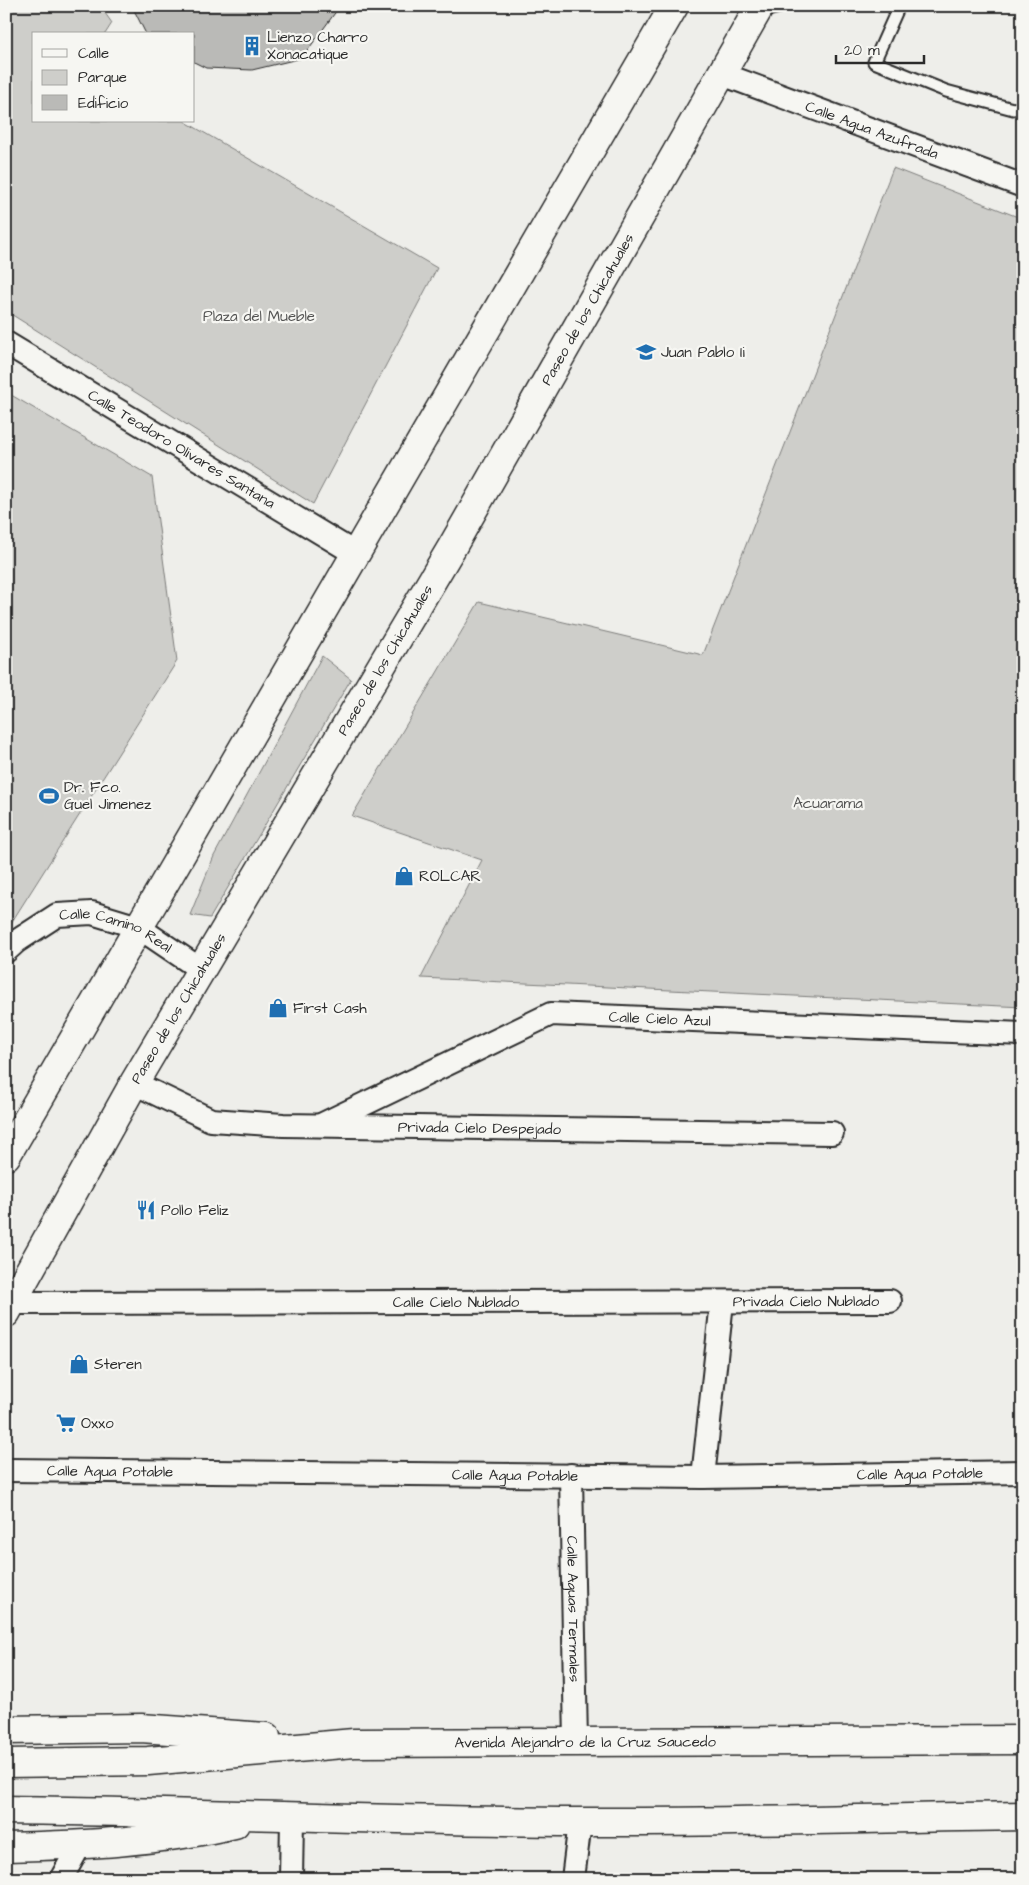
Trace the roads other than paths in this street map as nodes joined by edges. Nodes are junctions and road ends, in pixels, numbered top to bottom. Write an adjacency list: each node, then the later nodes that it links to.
1 (674, 6): 9 (main road)
2 (784, 6): 4 (lane)
3 (898, 6): 6 (lane)
4 (759, 9): 5 (main road, Paseo de los Chicahuales)
5 (722, 74): 7 (street, Calle Agua Azufrada); 12 (main road, Paseo de los Chicahuales)
6 (1023, 106)
7 (1023, 186)
8 (6, 343): 9 (street, Calle Teodoro Olivares Santana)
9 (356, 554): 10 (main road)
10 (138, 927): 11 (street, Calle Camino Real); 12 (street, Calle Camino Real); 17 (main road)
11 (6, 951)
12 (200, 969): 14 (main road, Paseo de los Chicahuales)
13 (1023, 1034): 15 (street, Calle Cielo Azul)
14 (134, 1083): 15 (street, Privada Cielo Despejado); 20 (main road, Paseo de los Chicahuales)
15 (324, 1124): 16 (street, Privada Cielo Despejado)
16 (832, 1133)
17 (6, 1156)
18 (890, 1301): 19 (street, Privada Cielo Nublado)
19 (722, 1302): 20 (street, Calle Cielo Nublado); 24 (street)
20 (9, 1308)
21 (6, 1470): 23 (street, Calle Agua Potable)
22 (1023, 1472): 24 (street, Calle Agua Potable)
23 (571, 1475): 24 (street, Calle Agua Potable); 28 (street, Calle Aguas Termales)
24 (703, 1477)
25 (6, 1730): 27 (main road)
26 (1023, 1740): 28 (main road, Avenida Alejandro de la Cruz Saucedo)
27 (354, 1743): 28 (main road, Avenida Alejandro de la Cruz Saucedo); 29 (main road, Avenida Alejandro de la Cruz Saucedo)
28 (576, 1743)
29 (6, 1763)
30 (6, 1810): 32 (main road)
31 (1023, 1816): 33 (main road)
32 (279, 1817): 33 (main road); 34 (main road); 37 (street)
33 (580, 1822): 38 (street)
34 (80, 1845): 35 (main road); 36 (street)
35 (6, 1846)
36 (61, 1879)
37 (291, 1879)
38 (573, 1879)

